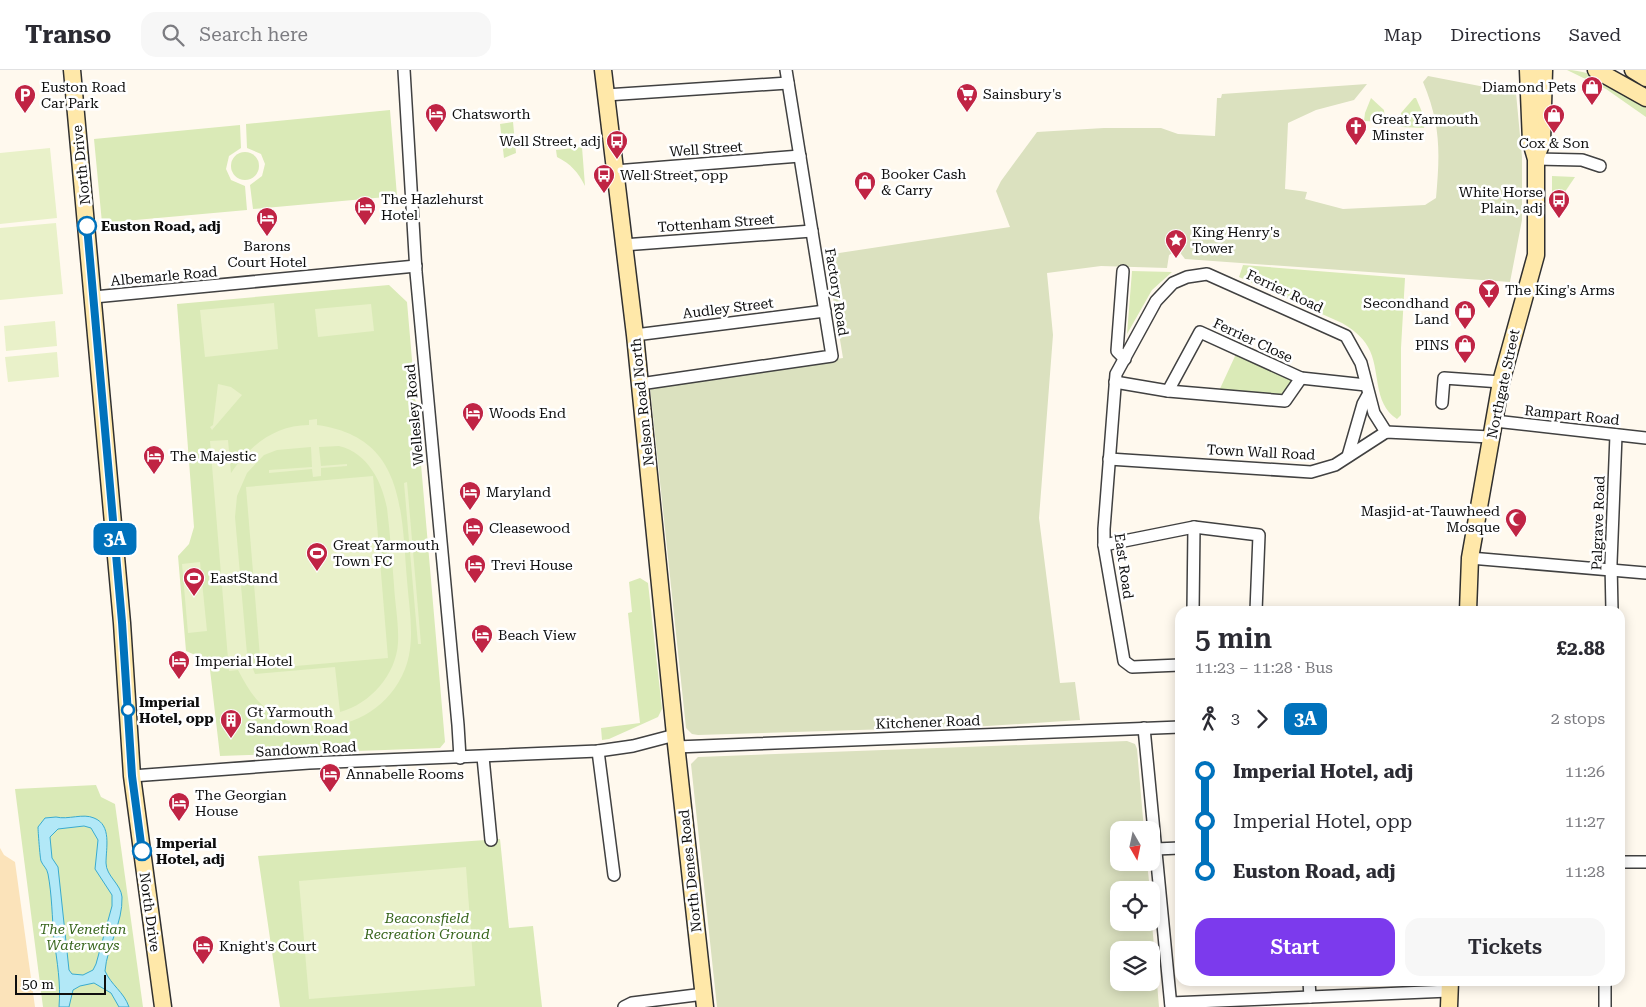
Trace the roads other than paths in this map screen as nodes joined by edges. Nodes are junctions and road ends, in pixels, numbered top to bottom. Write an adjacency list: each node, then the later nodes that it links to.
1 (72, 70): 21 (street, North Drive)
2 (404, 70): 19 (street, Wellesley Road)
3 (603, 70): 11 (street, Nelson Road North)
4 (786, 70): 10 (street, Factory Road)
5 (1528, 70): 14 (street, Northgate Street)
6 (1596, 70): 12 (street)
7 (1633, 70): 9 (street)
8 (1546, 73): 14 (street, Northgate Street)
9 (1646, 78)
10 (788, 83): 11 (street); 13 (street, Factory Road)
11 (606, 95): 16 (street, Nelson Road North)
12 (1646, 98)
13 (800, 156): 16 (street, Well Street); 17 (street, Factory Road)
14 (1536, 158): 15 (street); 28 (street, Northgate Street)
15 (1600, 166)
16 (615, 171): 18 (street, Nelson Road North)
17 (812, 231): 18 (street, Tottenham Street); 23 (street, Factory Road)
18 (623, 245): 24 (street, Nelson Road North)
19 (416, 266): 21 (street, Albemarle Road); 54 (street, Wellesley Road)
20 (1123, 271): 25 (street)
21 (94, 297): 55 (street, North Drive)
22 (1156, 301): 25 (street, East Road); 30 (street, Ferrier Road)
23 (825, 311): 24 (street, Audley Street); 29 (street, Factory Road)
24 (635, 335): 29 (street, Nelson Road North)
25 (1124, 359): 27 (street, East Road)
26 (1301, 378): 30 (street, Ferrier Close); 31 (street, Ferrier Close); 31 (street, Ferrier Close)
27 (1114, 382): 31 (street, Ferrier Close); 38 (street, East Road)
28 (1501, 382): 32 (street); 33 (street, Northgate Street)
29 (640, 384): 51 (street, Nelson Road North)
30 (1367, 390): 34 (street, Ferrier Road); 37 (street)
31 (1168, 391)
32 (1442, 403)
33 (1493, 429): 34 (street); 35 (street, Rampart Road); 41 (street, Northgate Street)
34 (1386, 432): 37 (street, Town Wall Road)
35 (1616, 435): 36 (street, Rampart Road); 42 (street, Palgrave Road)
36 (1646, 438)
37 (1348, 456): 38 (street, Town Wall Road)
38 (1109, 459): 40 (street, East Road)
39 (1194, 527): 40 (street); 44 (street); 45 (street)
40 (1104, 545): 48 (street, East Road)
41 (1470, 558): 42 (street); 46 (street, Northgate Street)
42 (1611, 569): 43 (street); 47 (street, Palgrave Road)
43 (1646, 573)
44 (1193, 606)
45 (1256, 606)
46 (1468, 606)
47 (1612, 606)
48 (1175, 665)
49 (1175, 727): 50 (street, Kitchener Road)
50 (1144, 728): 51 (street, Kitchener Road); 56 (street)
51 (675, 741): 52 (street, Sandown Road); 68 (street, North Denes Road)
52 (598, 751): 53 (street, Sandown Road); 63 (street)
53 (483, 757): 54 (street, Sandown Road); 57 (street)
54 (460, 758): 55 (street, Sandown Road)
55 (132, 776): 70 (street, North Drive)
56 (1152, 821)
57 (491, 840)
58 (1175, 848): 59 (street)
59 (1160, 849)
60 (1625, 862): 61 (street)
61 (1646, 862)
62 (1157, 871): 69 (street)
63 (614, 875)
64 (1309, 986): 67 (street)
65 (1605, 986): 72 (street)
66 (1449, 993): 67 (street)
67 (1310, 997): 69 (street)
68 (704, 1001): 71 (street)
69 (1171, 1005)
70 (162, 1007)
71 (624, 1007)
72 (1605, 1007)

